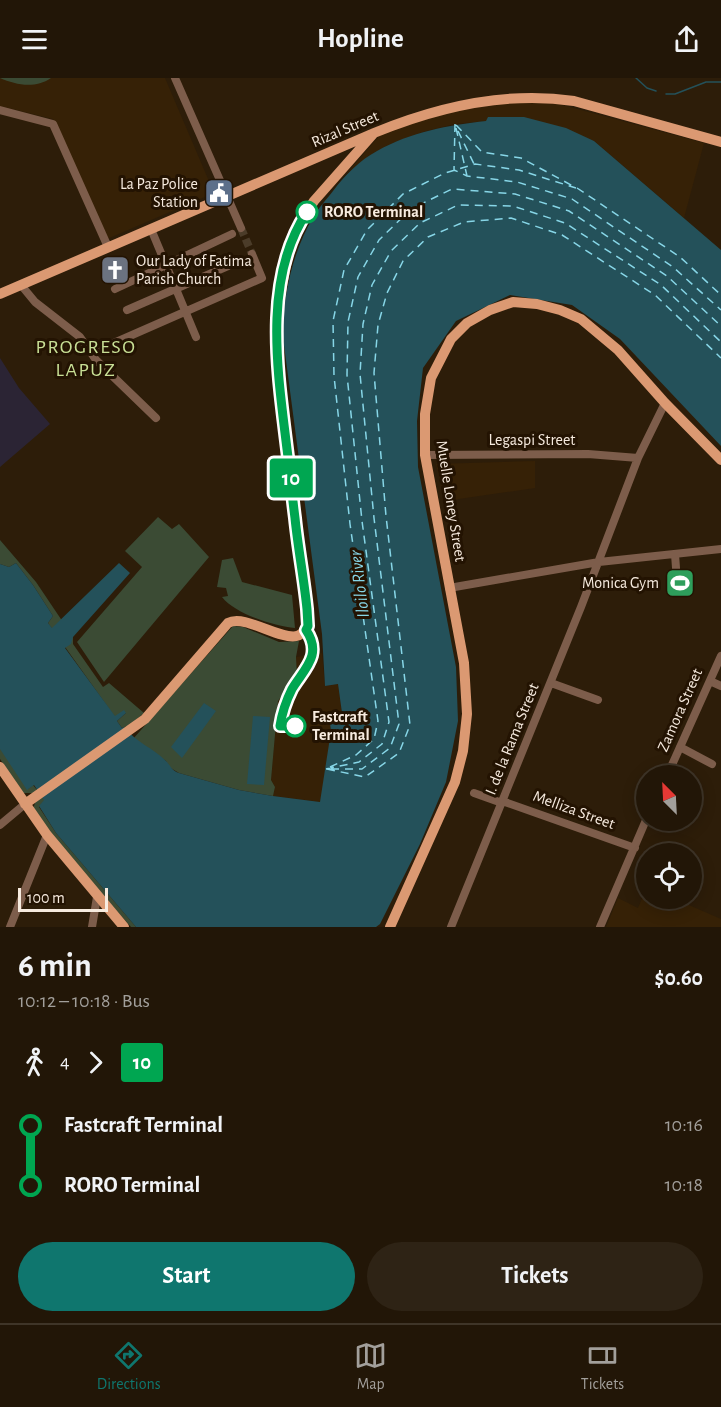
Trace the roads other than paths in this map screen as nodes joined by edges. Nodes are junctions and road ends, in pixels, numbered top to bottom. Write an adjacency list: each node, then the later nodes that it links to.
1 (175, 78): 5 (street)
2 (0, 110): 9 (street)
3 (374, 133): 4 (main road, Rizal Street); 5 (main road, Rizal Street); 42 (main road)
4 (721, 142)
5 (228, 195): 6 (street); 7 (main road, Rizal Street)
6 (241, 228)
7 (151, 229): 9 (main road, Rizal Street); 11 (street)
8 (232, 234): 11 (street)
9 (108, 247): 13 (main road, Rizal Street)
10 (252, 254): 18 (street)
11 (165, 264): 14 (street); 15 (street)
12 (228, 266): 14 (street)
13 (21, 285): 16 (main road, Rizal Street); 20 (street)
14 (175, 287): 17 (street); 18 (street)
15 (116, 289)
16 (0, 294)
17 (128, 310)
18 (186, 312): 19 (street); 20 (street)
19 (196, 337)
20 (91, 353): 22 (street)
21 (665, 403): 23 (main road, Muelle Loney Street); 24 (street); 25 (main road, Muelle Loney Street)
22 (156, 418)
23 (426, 455): 24 (street, Legaspi Street); 30 (main road, Muelle Loney Street)
24 (638, 458): 28 (street)
25 (721, 460)
26 (721, 549): 27 (street)
27 (675, 554): 28 (street); 29 (street)
28 (599, 562): 30 (street); 33 (street, I. de la Rama Street)
29 (676, 568)
30 (449, 588): 51 (main road, Muelle Loney Street)
31 (721, 656): 32 (street, Zamora Street)
32 (710, 681): 34 (street); 36 (street, Zamora Street)
33 (551, 683): 35 (street); 41 (street, I. de la Rama Street)
34 (721, 686)
35 (598, 700)
36 (680, 747): 37 (street); 38 (street, Zamora Street)
37 (712, 764)
38 (672, 765)
39 (0, 767): 42 (main road)
40 (474, 793): 41 (street, Melliza Street)
41 (502, 802): 46 (street, Melliza Street); 52 (street, I. de la Rama Street)
42 (25, 804): 43 (street); 45 (main road)
43 (0, 825)
44 (641, 831): 46 (street)
45 (47, 835): 47 (main road); 48 (street)
46 (634, 848): 53 (street)
47 (98, 897): 49 (street); 50 (main road)
48 (10, 927)
49 (92, 927)
50 (124, 927)
51 (390, 927)
52 (451, 927)
53 (600, 927)

